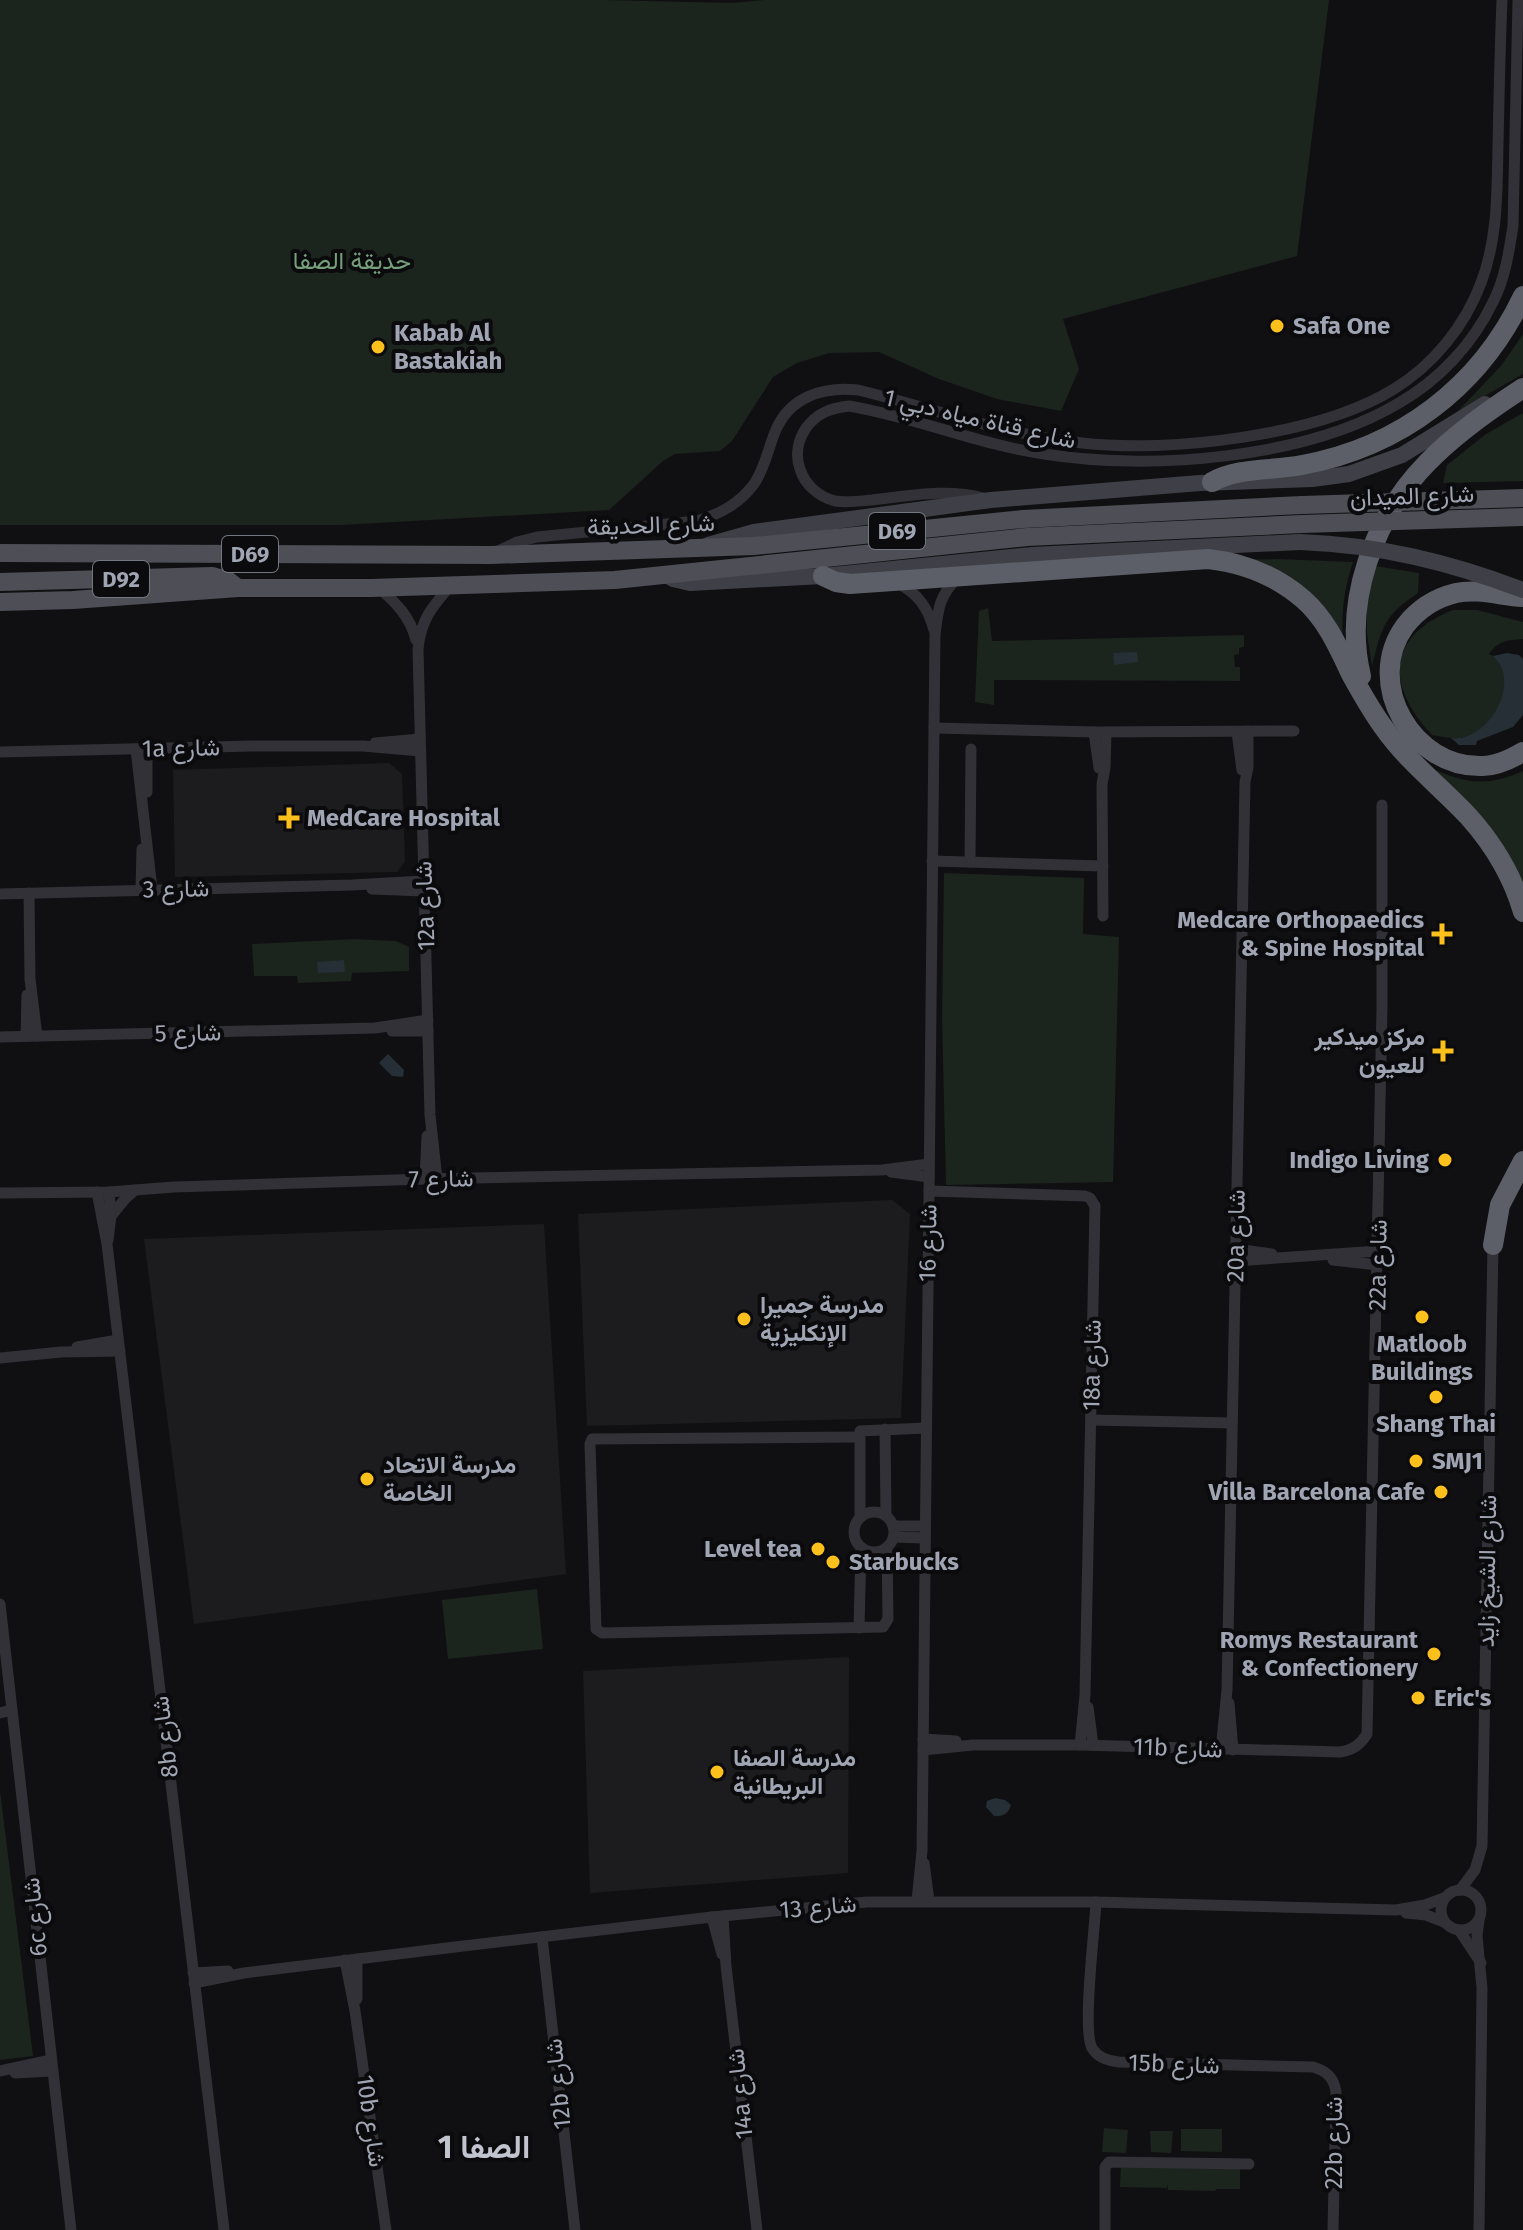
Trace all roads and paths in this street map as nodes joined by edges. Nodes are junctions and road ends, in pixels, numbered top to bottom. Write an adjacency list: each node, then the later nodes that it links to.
1 (1502, 0): 12 (street, شارع قناة مياه دبي 1)
2 (1518, 0): 7 (street, شارع قناة مياه دبي 1)
3 (1523, 296): 5 (highway)
4 (1523, 387): 5 (main road); 26 (highway)
5 (1212, 482): 7 (main road)
6 (1523, 498): 9 (main road, شارع الميدان / D69, bridge)
7 (991, 500): 10 (main road)
8 (1523, 517): 9 (main road, شارع الميدان / D69, bridge)
9 (1301, 523): 10 (main road, شارع الحديقة / D69); 13 (main road, شارع الحديقة / D69); 14 (main road); 21 (main road, bridge)
10 (700, 548): 12 (main road, شارع الحديقة / D69)
11 (3, 554): 12 (main road, شارع الحديقة / D69)
12 (491, 555)
13 (665, 574): 14 (main road); 18 (main road, شارع الحديقة / D69)
14 (823, 576): 17 (highway)
15 (959, 576): 17 (highway); 24 (street, شارع 16); 26 (highway)
16 (0, 582): 20 (main road, D92)
17 (894, 582): 24 (street, شارع 16)
18 (451, 585): 19 (main road, شارع الحديقة / D69); 25 (street, 12a شارع)
19 (378, 587): 20 (main road, شارع الحديقة / D69); 25 (street, 12a شارع)
20 (238, 588): 23 (main road, شارع الحديقة / D69)
21 (1523, 590)
22 (1523, 597): 35 (highway)
23 (0, 602)
24 (935, 635): 27 (street, شارع 16)
25 (418, 649): 31 (street, 12a شارع)
26 (1375, 714): 44 (highway)
27 (934, 728): 30 (street); 37 (street, شارع 16)
28 (1242, 731): 29 (street); 30 (street); 60 (street, 20a شارع)
29 (1294, 731)
30 (1100, 732): 39 (street)
31 (420, 745): 32 (street, 1a شارع); 40 (street, 12a شارع)
32 (141, 749): 34 (street, 1a شارع); 41 (street)
33 (971, 749): 38 (street)
34 (0, 752)
35 (1523, 752)
36 (1382, 805): 59 (street, 22a شارع)
37 (932, 861): 38 (street); 50 (street, شارع 16)
38 (970, 862): 39 (street)
39 (1103, 866): 45 (street)
40 (424, 886): 41 (street, شارع 3); 46 (street, 12a شارع)
41 (146, 889): 42 (street, شارع 3)
42 (29, 893): 43 (street, شارع 3); 47 (street)
43 (0, 894)
44 (1523, 912)
45 (1103, 916)
46 (428, 1026): 47 (street, شارع 5); 51 (street, 12a شارع)
47 (32, 1036): 48 (street, شارع 5)
48 (0, 1037)
49 (1523, 1161): 58 (highway)
50 (929, 1170): 51 (street, شارع 7); 53 (street, شارع 16)
51 (431, 1179): 52 (street, شارع 7)
52 (136, 1190): 55 (street, شارع 7); 57 (street)
53 (929, 1191): 65 (street, 18a شارع); 67 (street, شارع 16)
54 (72, 1192): 55 (street, شارع 7); 56 (street, شارع 7); 57 (street)
55 (103, 1192): 57 (street, 8b شارع)
56 (0, 1193)
57 (106, 1215): 63 (street, 8b شارع)
58 (1493, 1245): 85 (street, شارع الشيخ زايد)
59 (1378, 1251): 61 (street); 62 (street, 22a شارع)
60 (1236, 1255): 61 (street); 66 (street, 20a شارع)
61 (1321, 1257): 62 (street)
62 (1378, 1265): 80 (street, 22a شارع)
63 (119, 1346): 64 (street); 97 (street, 8b شارع)
64 (0, 1358)
65 (1091, 1420): 66 (street); 77 (street, 18a شارع)
66 (1232, 1423): 84 (street, 20a شارع)
67 (926, 1428): 68 (street); 72 (street, شارع 16)
68 (885, 1429): 69 (street); 70 (street)
69 (859, 1437): 71 (street); 76 (street)
70 (886, 1515): 71 (street); 73 (street)
71 (860, 1516): 74 (street)
72 (925, 1532): 73 (street); 81 (street, شارع 16)
73 (891, 1537): 74 (street); 76 (street)
74 (861, 1548): 76 (street)
75 (0, 1604): 78 (street, 6c شارع)
76 (859, 1628)
77 (1085, 1695): 82 (street, 18a شارع); 83 (street, 18a شارع)
78 (9, 1715): 79 (street); 98 (street, 6c شارع)
79 (0, 1723)
80 (1368, 1725): 84 (street, 11b شارع)
81 (923, 1744): 82 (street, 11b شارع); 87 (street, شارع 16)
82 (1080, 1745): 83 (street, 11b شارع)
83 (1093, 1745): 84 (street, 11b شارع)
84 (1227, 1750)
85 (1460, 1890): 86 (street); 91 (street)
86 (1444, 1898): 89 (street, شارع 13); 92 (street)
87 (923, 1901): 88 (street, شارع 13); 90 (street, شارع 13)
88 (1091, 1902): 89 (street, شارع 13); 99 (street, 15b شارع)
89 (1396, 1910): 92 (street, شارع 13)
90 (718, 1917): 94 (street, شارع 13); 102 (street, 14a شارع)
91 (1479, 1920): 93 (street); 96 (street)
92 (1444, 1922): 93 (street)
93 (1459, 1930): 96 (street)
94 (542, 1937): 95 (street, شارع 13); 106 (street, 12b شارع)
95 (351, 1960): 97 (street, شارع 13); 105 (street, 10b شارع)
96 (1481, 1963): 109 (street)
97 (194, 1978): 104 (street, 8b شارع)
98 (51, 2066): 100 (street); 103 (street, 6c شارع)
99 (1313, 2067): 108 (street, 22b شارع)
100 (1, 2071)
101 (1249, 2164): 107 (street)
102 (755, 2227)
103 (71, 2230)
104 (224, 2230)
105 (386, 2230)
106 (575, 2230)
107 (1105, 2230)
108 (1333, 2230)
109 (1479, 2230)

